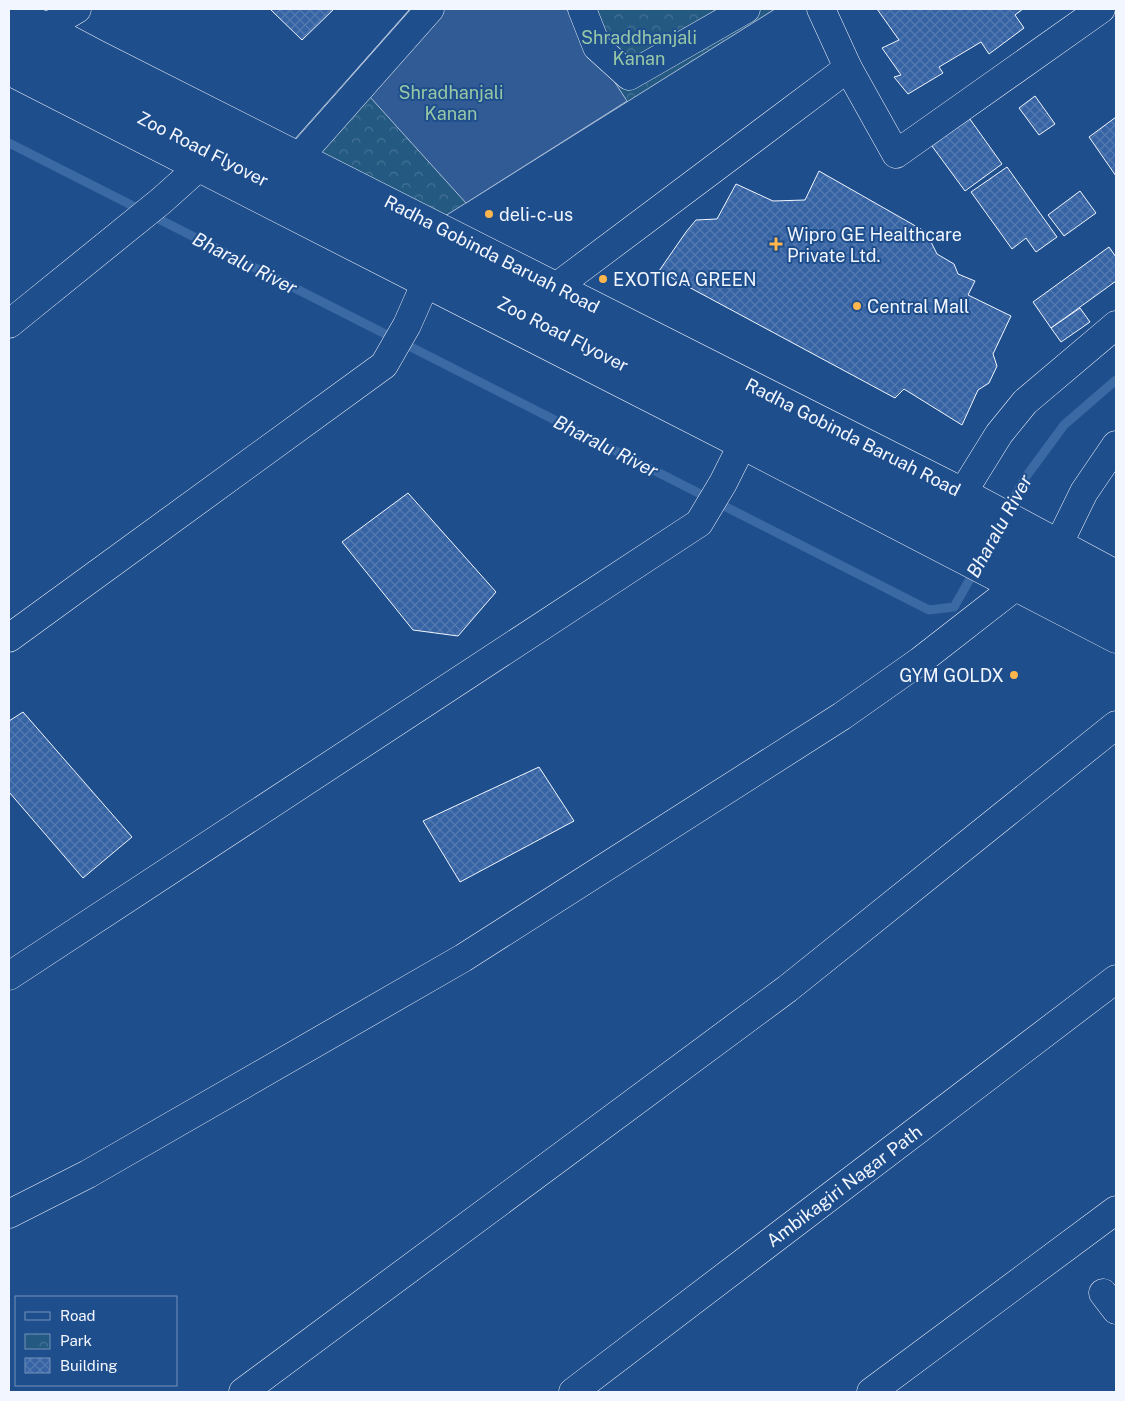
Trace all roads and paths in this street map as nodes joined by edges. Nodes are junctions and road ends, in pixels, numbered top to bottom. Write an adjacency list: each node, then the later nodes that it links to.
1 (12, 9): 9 (street, Radha Gobinda Baruah Road)
2 (76, 9): 9 (street)
3 (430, 9): 13 (street)
4 (582, 9): 5 (street)
5 (746, 9)
6 (821, 9): 11 (street)
7 (1101, 9): 11 (street)
8 (9, 25): 25 (street, Zoo Road Flyover)
9 (47, 28): 13 (street, Radha Gobinda Baruah Road)
10 (9, 48): 26 (street, Zoo Road Flyover)
11 (848, 68): 16 (street)
12 (9, 70): 14 (street)
13 (299, 157): 16 (street, Radha Gobinda Baruah Road)
14 (199, 167): 15 (street); 17 (street)
15 (426, 282): 19 (street); 27 (street)
16 (556, 287): 21 (street, Radha Gobinda Baruah Road)
17 (9, 324)
18 (1116, 325): 21 (street)
19 (742, 445): 24 (street); 30 (street)
20 (1116, 445): 22 (street)
21 (968, 495): 22 (street, Radha Gobinda Baruah Road)
22 (1059, 544): 23 (street, Radha Gobinda Baruah Road)
23 (1116, 574)
24 (1008, 583): 28 (street); 33 (street)
25 (1116, 597)
26 (1116, 622)
27 (9, 638)
28 (1116, 639)
29 (1116, 725): 34 (street)
30 (9, 976)
31 (1116, 979): 35 (street, Ambikagiri Nagar Path)
32 (1116, 1210): 36 (street)
33 (9, 1214)
34 (243, 1392)
35 (573, 1392)
36 (871, 1392)

